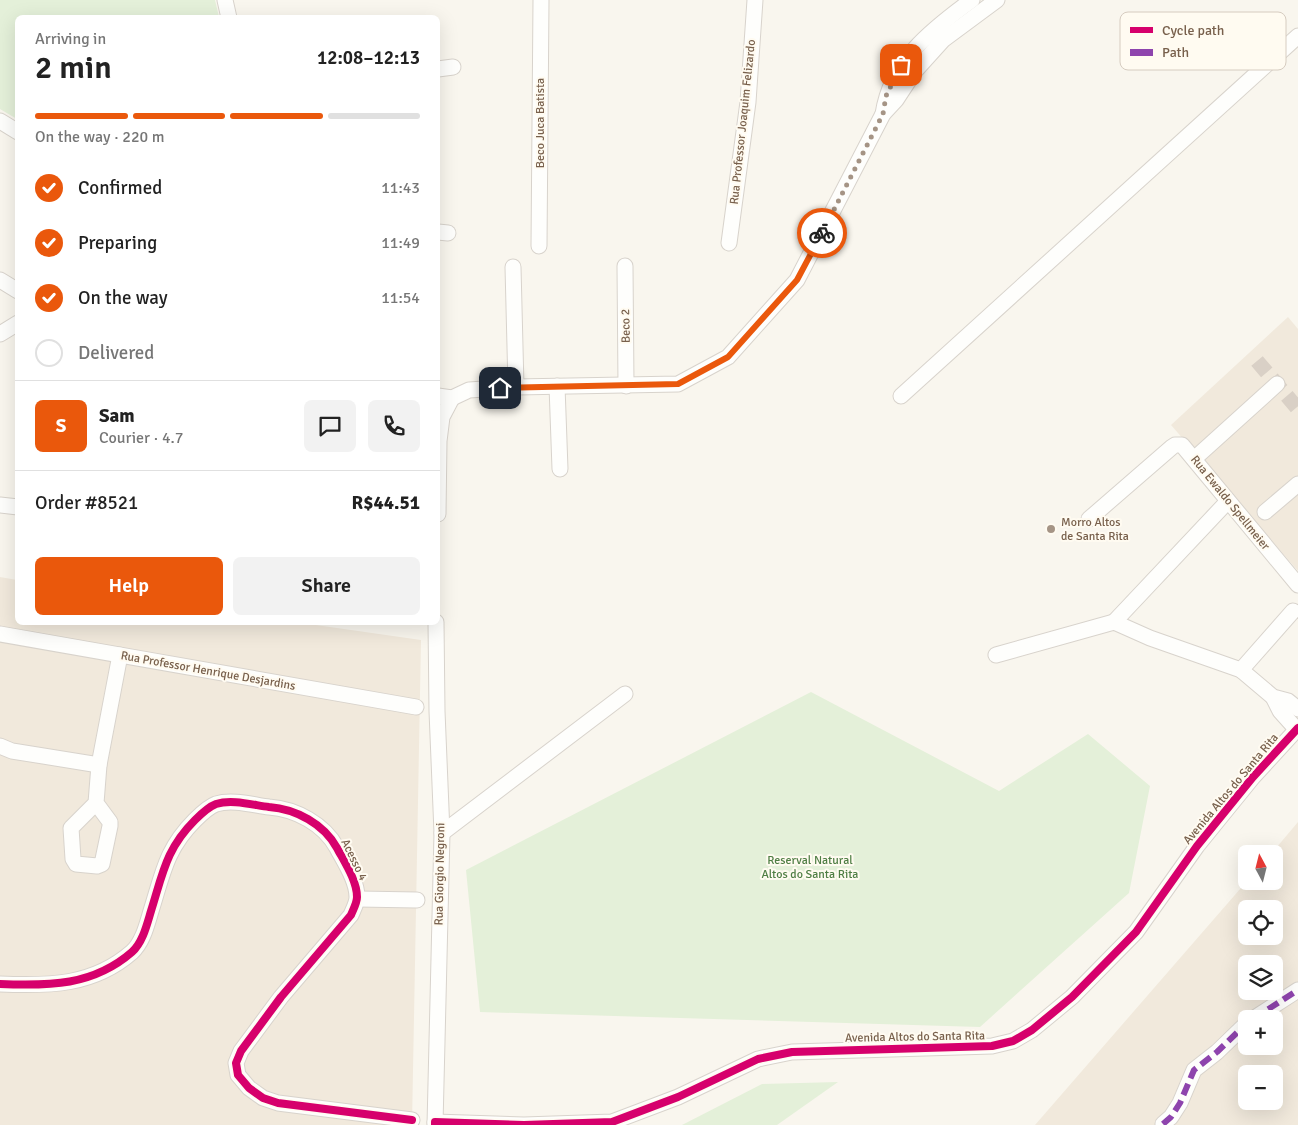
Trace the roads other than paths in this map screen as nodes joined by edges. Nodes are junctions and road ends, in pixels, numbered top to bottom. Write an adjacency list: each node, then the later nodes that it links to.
1 (225, 0): 6 (street)
2 (541, 0): 16 (street, Beco Juca Batista)
3 (755, 0): 15 (street, Rua Professor Joaquim Felizardo)
4 (972, 0): 12 (street)
5 (997, 0): 12 (street)
6 (228, 15)
7 (1298, 36): 8 (street)
8 (1286, 47)
9 (453, 67): 10 (street)
10 (440, 69)
11 (1261, 70): 27 (street)
12 (883, 114): 26 (street)
13 (0, 121): 14 (street)
14 (15, 130)
15 (729, 243)
16 (539, 246)
17 (625, 266): 26 (street, Beco 2)
18 (513, 268): 24 (street)
19 (0, 280): 20 (street)
20 (15, 289)
21 (15, 325): 22 (street)
22 (0, 334)
23 (1277, 384): 30 (street)
24 (516, 386): 25 (street); 28 (street)
25 (557, 386): 26 (street); 31 (street)
26 (626, 386)
27 (901, 396)
28 (445, 397): 29 (street)
29 (440, 432)
30 (1194, 459): 33 (street, Rua Ewaldo Spellmeier); 37 (street, Rua Ewaldo Spellmeier)
31 (560, 469)
32 (1298, 484): 36 (street)
33 (1228, 501): 38 (street, Rua Ewaldo Spellmeier); 40 (street)
34 (0, 505): 35 (street)
35 (15, 508)
36 (1265, 512)
37 (1089, 519)
38 (1298, 585)
39 (1292, 611): 45 (street)
40 (1114, 622): 44 (street); 45 (street)
41 (436, 625): 53 (street, Rua Giorgio Negroni)
42 (0, 634): 43 (street, Rua Professor Henrique Desjardins)
43 (120, 655): 47 (street, Rua Professor Henrique Desjardins); 51 (street)
44 (996, 655)
45 (1240, 670): 48 (street)
46 (625, 694): 53 (street)
47 (416, 707)
48 (1291, 709): 49 (street)
49 (1297, 729): 61 (street, Avenida Altos do Santa Rita)
50 (0, 746): 51 (street)
51 (99, 765): 52 (street)
52 (96, 803)
53 (442, 833): 61 (street, Rua Giorgio Negroni)
54 (358, 899): 55 (street); 56 (street, Acesso 4); 60 (street, Acesso 4)
55 (417, 900)
56 (0, 984)
57 (1298, 990): 58 (street)
58 (1267, 1010)
59 (1238, 1031): 62 (street)
60 (412, 1120)
61 (435, 1124)
62 (1163, 1124)

